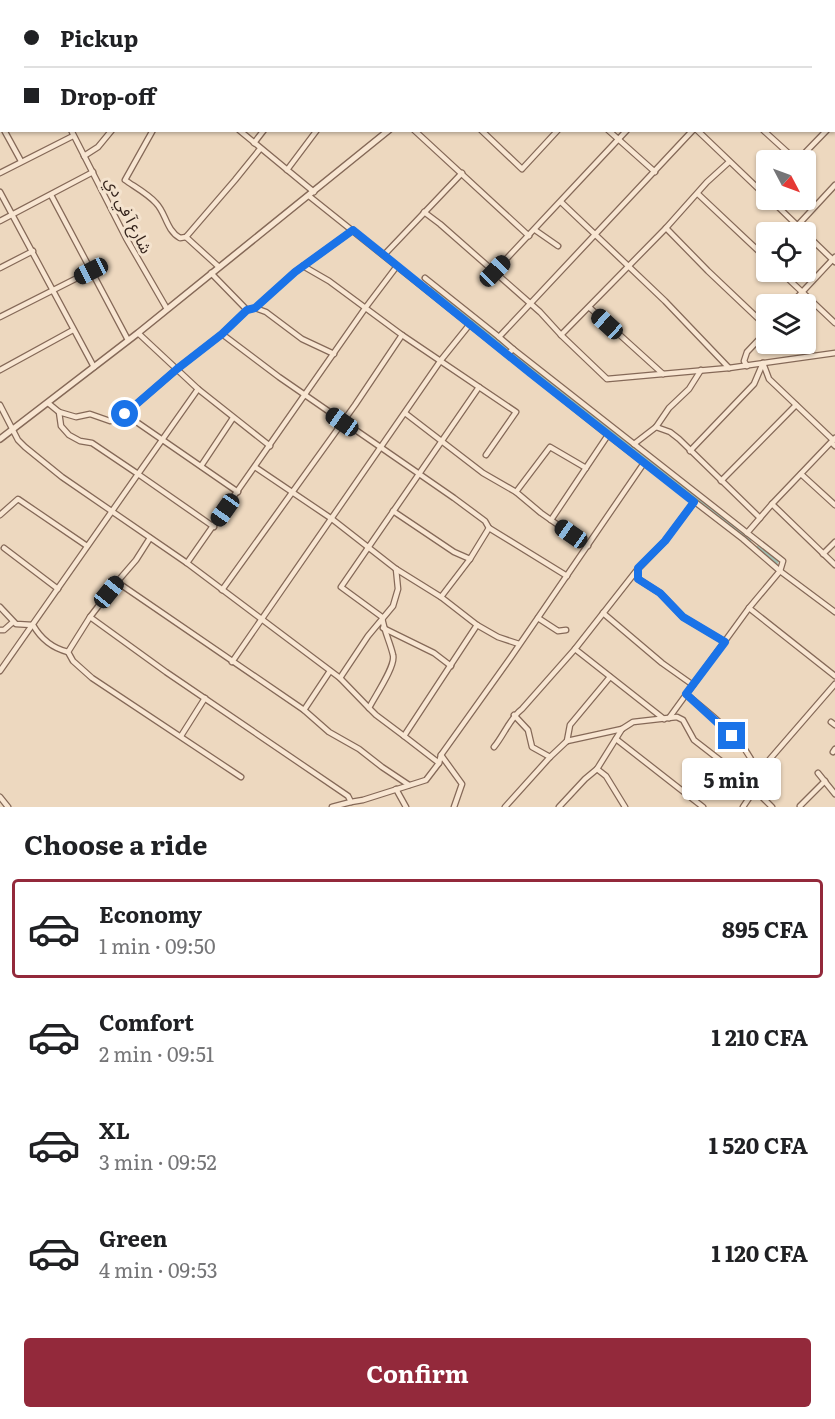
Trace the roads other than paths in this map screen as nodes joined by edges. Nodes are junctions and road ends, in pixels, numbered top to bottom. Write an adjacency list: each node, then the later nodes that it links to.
1 (5, 132): 24 (street)
2 (110, 132): 23 (street)
3 (152, 132): 49 (street)
4 (241, 132): 19 (street)
5 (262, 132): 19 (street)
6 (316, 132): 26 (street)
7 (388, 132): 34 (street)
8 (416, 132): 30 (street)
9 (484, 132): 10 (street)
10 (556, 132)
11 (611, 132): 18 (street)
12 (625, 132): 18 (street)
13 (693, 132): 28 (street)
14 (697, 132): 25 (street)
15 (765, 132): 21 (street)
16 (825, 132): 22 (street)
17 (72, 133): 23 (street, شارع آ في دي); 24 (street)
18 (618, 140): 28 (street); 37 (street)
19 (254, 143): 20 (street)
20 (260, 148): 26 (street); 49 (street)
21 (786, 150)
22 (807, 150)
23 (84, 156): 27 (street, شارع آ في دي)
24 (21, 161): 29 (street)
25 (729, 162): 32 (street); 35 (street)
26 (287, 170): 34 (street)
27 (93, 172): 36 (street); 73 (street, شارع آ في دي)
28 (655, 172): 47 (street)
29 (0, 173)
30 (462, 173): 39 (street); 48 (street)
31 (835, 185): 43 (street)
32 (756, 187)
33 (0, 192): 40 (street)
34 (311, 194): 45 (street); 59 (street)
35 (698, 194): 44 (street); 52 (street)
36 (51, 195): 40 (street); 61 (street)
37 (561, 202): 46 (street); 47 (street)
38 (782, 210): 42 (street)
39 (424, 212): 54 (street); 62 (street)
40 (13, 214): 41 (street); 53 (street)
41 (0, 221)
42 (795, 222)
43 (801, 222)
44 (666, 228): 58 (street); 76 (street)
45 (353, 230): 54 (street); 56 (street)
46 (535, 230): 48 (street); 51 (street)
47 (596, 235): 58 (street); 69 (street)
48 (529, 236): 62 (street)
49 (186, 237): 59 (street)
50 (816, 242): 55 (street)
51 (558, 246)
52 (756, 249)
53 (33, 251): 60 (street); 66 (street)
54 (384, 255): 57 (street)
55 (834, 260): 67 (street)
56 (303, 266): 70 (street); 71 (street)
57 (397, 266): 70 (street); 78 (street)
58 (630, 266): 72 (street); 95 (street)
59 (219, 267): 63 (street)
60 (0, 268)
61 (91, 271): 66 (street); 85 (street)
62 (495, 271): 69 (street)
63 (211, 273): 73 (street); 74 (street)
64 (425, 278): 84 (street)
65 (793, 282): 67 (street)
66 (53, 291): 75 (street); 79 (street)
67 (803, 291): 68 (street); 77 (street)
68 (800, 294)
69 (529, 304): 83 (street); 84 (street)
70 (366, 307): 82 (street); 89 (street)
71 (255, 308): 74 (street); 89 (street)
72 (590, 308): 83 (street); 99 (street)
73 (167, 309): 80 (street)
74 (247, 310): 81 (street)
75 (0, 317)
76 (756, 317)
77 (835, 323)
78 (470, 324): 90 (street); 91 (street)
79 (74, 330): 94 (street); 97 (street)
80 (138, 333): 85 (street); 96 (street)
81 (222, 334): 96 (street); 102 (street)
82 (402, 335): 91 (street); 110 (street)
83 (561, 335): 99 (street)
84 (499, 337): 87 (street)
85 (128, 340): 94 (street)
86 (756, 343): 93 (street)
87 (513, 349): 90 (street); 118 (street)
88 (835, 353): 92 (street)
89 (334, 354): 102 (street)
90 (508, 354): 113 (street)
91 (441, 360): 100 (street); 107 (street)
92 (763, 363): 93 (street); 105 (street); 121 (street)
93 (747, 366): 95 (street)
94 (94, 367): 103 (street)
95 (729, 368): 98 (street)
96 (177, 369): 101 (street); 108 (street)
97 (0, 370)
98 (701, 370): 99 (street); 111 (street)
99 (663, 374)
100 (479, 387): 116 (street); 122 (street)
101 (198, 389): 109 (street); 114 (street)
102 (306, 394): 110 (street); 119 (street)
103 (48, 403): 106 (street); 112 (street)
104 (0, 405): 112 (street)
105 (796, 405): 117 (street); 130 (street)
106 (58, 412): 108 (street); 128 (street)
107 (405, 413): 116 (street); 120 (street)
108 (125, 414): 114 (street)
109 (233, 418): 119 (street); 124 (street)
110 (342, 422): 120 (street); 133 (street)
111 (656, 427): 118 (street); 121 (street)
112 (13, 429): 115 (street); 138 (street)
113 (608, 435): 123 (street); 126 (street)
114 (163, 438): 124 (street); 128 (street)
115 (0, 439)
116 (442, 441): 127 (street); 132 (street)
117 (834, 442): 129 (street)
118 (634, 444): 145 (street)
119 (270, 446): 125 (street)
120 (381, 447): 127 (street); 141 (street)
121 (690, 451): 130 (street)
122 (486, 455)
123 (644, 463): 134 (street); 149 (street)
124 (201, 466): 131 (street)
125 (255, 467): 131 (street); 133 (street)
126 (586, 468): 132 (street); 142 (street)
127 (419, 473): 137 (street); 144 (street)
128 (138, 474): 138 (street); 143 (street)
129 (801, 474): 135 (street); 136 (street)
130 (721, 481): 140 (street)
131 (238, 492): 143 (street)
132 (516, 492): 142 (street)
133 (293, 494): 141 (street); 162 (street)
134 (694, 502): 156 (street); 158 (street)
135 (772, 504): 140 (street); 152 (street)
136 (835, 505)
137 (393, 511): 151 (street); 153 (street)
138 (112, 512): 146 (street); 148 (street)
139 (0, 515): 148 (street)
140 (760, 518): 145 (street)
141 (332, 519): 151 (street); 171 (street)
142 (551, 520): 149 (street)
143 (214, 527): 154 (street)
144 (489, 528): 153 (street); 159 (street)
145 (747, 533): 158 (street)
146 (150, 538): 154 (street); 160 (street)
147 (835, 542): 152 (street)
148 (87, 546): 161 (street)
149 (588, 546): 159 (street)
150 (4, 548): 161 (street)
151 (368, 548): 157 (street); 169 (street)
152 (823, 554): 155 (street)
153 (470, 559): 163 (street)
154 (187, 563): 162 (street)
155 (835, 565)
156 (638, 568): 167 (street); 178 (street)
157 (396, 569): 163 (street); 169 (street)
158 (780, 571): 165 (street); 166 (street)
159 (567, 576): 170 (street)
160 (117, 582): 168 (street); 182 (street)
161 (58, 589): 173 (street)
162 (222, 590): 171 (street)
163 (441, 597): 174 (street)
164 (0, 607): 172 (street)
165 (749, 608): 178 (street); 187 (street)
166 (835, 612)
167 (603, 613): 180 (street); 190 (street)
168 (90, 617): 181 (street); 192 (street)
169 (382, 617): 175 (street); 188 (street)
170 (538, 618): 177 (street); 179 (street)
171 (261, 620): 182 (street); 185 (street)
172 (13, 622): 173 (street); 176 (street)
173 (33, 625): 181 (street); 184 (street)
174 (477, 625): 179 (street); 183 (street)
175 (383, 628): 183 (street); 193 (street)
176 (0, 630)
177 (566, 630)
178 (725, 642): 190 (street)
179 (519, 644): 203 (street)
180 (575, 649): 186 (street); 195 (street)
181 (68, 652): 198 (street)
182 (232, 662): 194 (street)
183 (451, 666): 199 (street)
184 (0, 671)
185 (330, 671): 188 (street); 194 (street)
186 (610, 676): 196 (street); 201 (street)
187 (835, 676)
188 (340, 678): 193 (street)
189 (835, 684): 209 (street)
190 (693, 685): 191 (street)
191 (686, 694): 196 (street); 209 (street)
192 (205, 698): 198 (street); 216 (street)
193 (369, 708): 199 (street)
194 (304, 710): 211 (street)
195 (514, 715): 202 (street); 204 (street)
196 (667, 718): 197 (street); 213 (street)
197 (622, 729): 200 (street); 201 (street)
198 (181, 736): 208 (street)
199 (404, 736): 205 (street)
200 (616, 740): 206 (street); 225 (street)
201 (567, 741): 204 (street)
202 (494, 747)
203 (441, 755): 205 (street); 221 (street)
204 (550, 756): 222 (street)
205 (439, 763): 211 (street)
206 (597, 769): 223 (street); 224 (street)
207 (818, 773): 210 (street)
208 (241, 777)
209 (757, 778): 213 (street)
210 (825, 782): 214 (street); 217 (street)
211 (410, 785): 212 (street)
212 (396, 789): 216 (street); 220 (street)
213 (755, 789): 226 (street); 227 (street)
214 (835, 794)
215 (0, 797): 218 (street)
216 (351, 802): 219 (street)
217 (800, 806)
218 (8, 807)
219 (332, 807)
220 (406, 807)
221 (454, 807)
222 (505, 807)
223 (559, 807)
224 (626, 807)
225 (703, 807)
226 (743, 807)
227 (772, 807)

